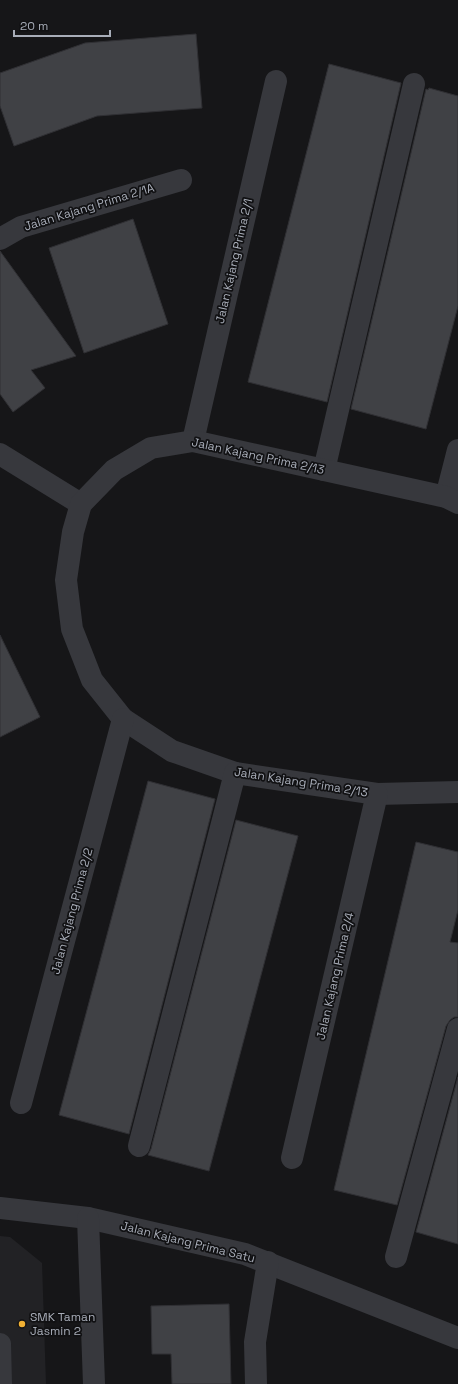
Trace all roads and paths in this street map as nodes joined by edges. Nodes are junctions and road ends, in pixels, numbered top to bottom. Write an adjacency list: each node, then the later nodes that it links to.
1 (276, 81): 5 (street, Jalan Kajang Prima 2/1)
2 (414, 84): 8 (street)
3 (181, 180): 4 (street, Jalan Kajang Prima 2/1A)
4 (0, 239)
5 (192, 441): 8 (street, Jalan Kajang Prima 2/13); 10 (street, Jalan Kajang Prima 2/13)
6 (458, 450): 9 (street)
7 (0, 454): 10 (street)
8 (324, 470): 9 (street, Jalan Kajang Prima 2/13)
9 (452, 500)
10 (80, 504): 11 (street, Jalan Kajang Prima 2/13)
11 (123, 719): 12 (street, Jalan Kajang Prima 2/13); 16 (street, Jalan Kajang Prima 2/2)
12 (235, 773): 14 (street, Jalan Kajang Prima 2/13); 17 (street)
13 (458, 792): 14 (street, Jalan Kajang Prima 2/13)
14 (377, 794): 18 (street, Jalan Kajang Prima 2/4)
15 (458, 1029): 21 (street)
16 (20, 1103)
17 (139, 1146)
18 (292, 1158)
19 (0, 1208): 20 (street, Jalan Kajang Prima Satu)
20 (88, 1218): 22 (street, Jalan Kajang Prima Satu); 26 (street)
21 (396, 1257)
22 (268, 1262): 23 (street, Jalan Kajang Prima Satu); 27 (street)
23 (458, 1338)
24 (0, 1344): 25 (street)
25 (0, 1384)
26 (94, 1384)
27 (256, 1384)

